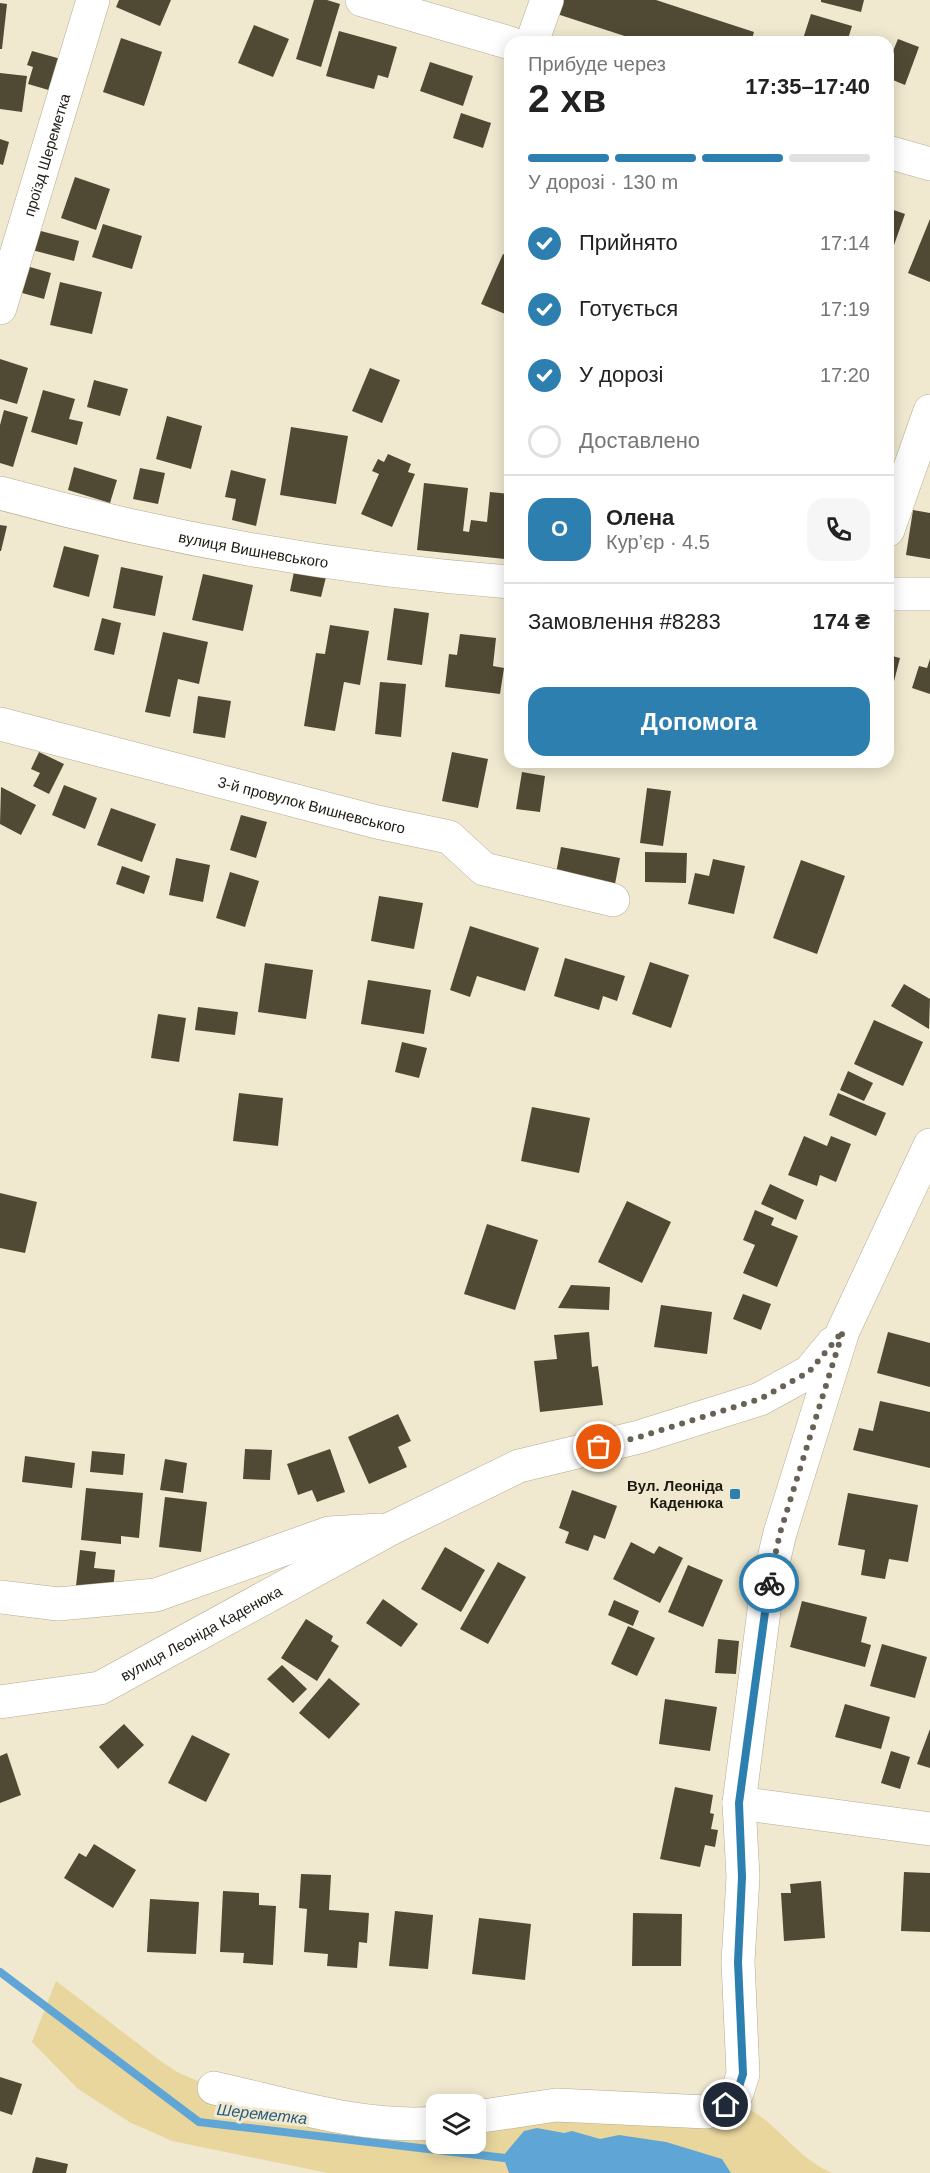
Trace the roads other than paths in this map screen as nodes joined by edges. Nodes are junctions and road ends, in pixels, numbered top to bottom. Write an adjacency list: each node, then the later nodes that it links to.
1 (93, 0): 8 (street, проїзд Шереметка)
2 (363, 0): 5 (street)
3 (548, 0): 4 (street)
4 (534, 36)
5 (504, 41)
6 (894, 154): 7 (street)
7 (930, 164)
8 (0, 308)
9 (930, 411): 11 (street)
10 (0, 493): 12 (street, вулиця Вишневського)
11 (894, 513)
12 (504, 582)
13 (894, 594): 14 (street)
14 (930, 594)
15 (0, 724): 16 (street, 3-й провулок Вишневського)
16 (613, 900)
17 (930, 1145): 18 (street, вулиця Леоніда Каденюка)
18 (843, 1331): 19 (street, вулиця Леоніда Каденюка); 22 (street, вулиця Леоніда Каденюка)
19 (390, 1529): 20 (street, вулиця Леоніда Каденюка); 21 (street, вулиця Леоніда Каденюка)
20 (0, 1596)
21 (0, 1702)
22 (739, 1803): 23 (street); 25 (street, вулиця Леоніда Каденюка)
23 (930, 1829)
24 (214, 2088): 26 (street)
25 (486, 2115)
26 (426, 2124)

